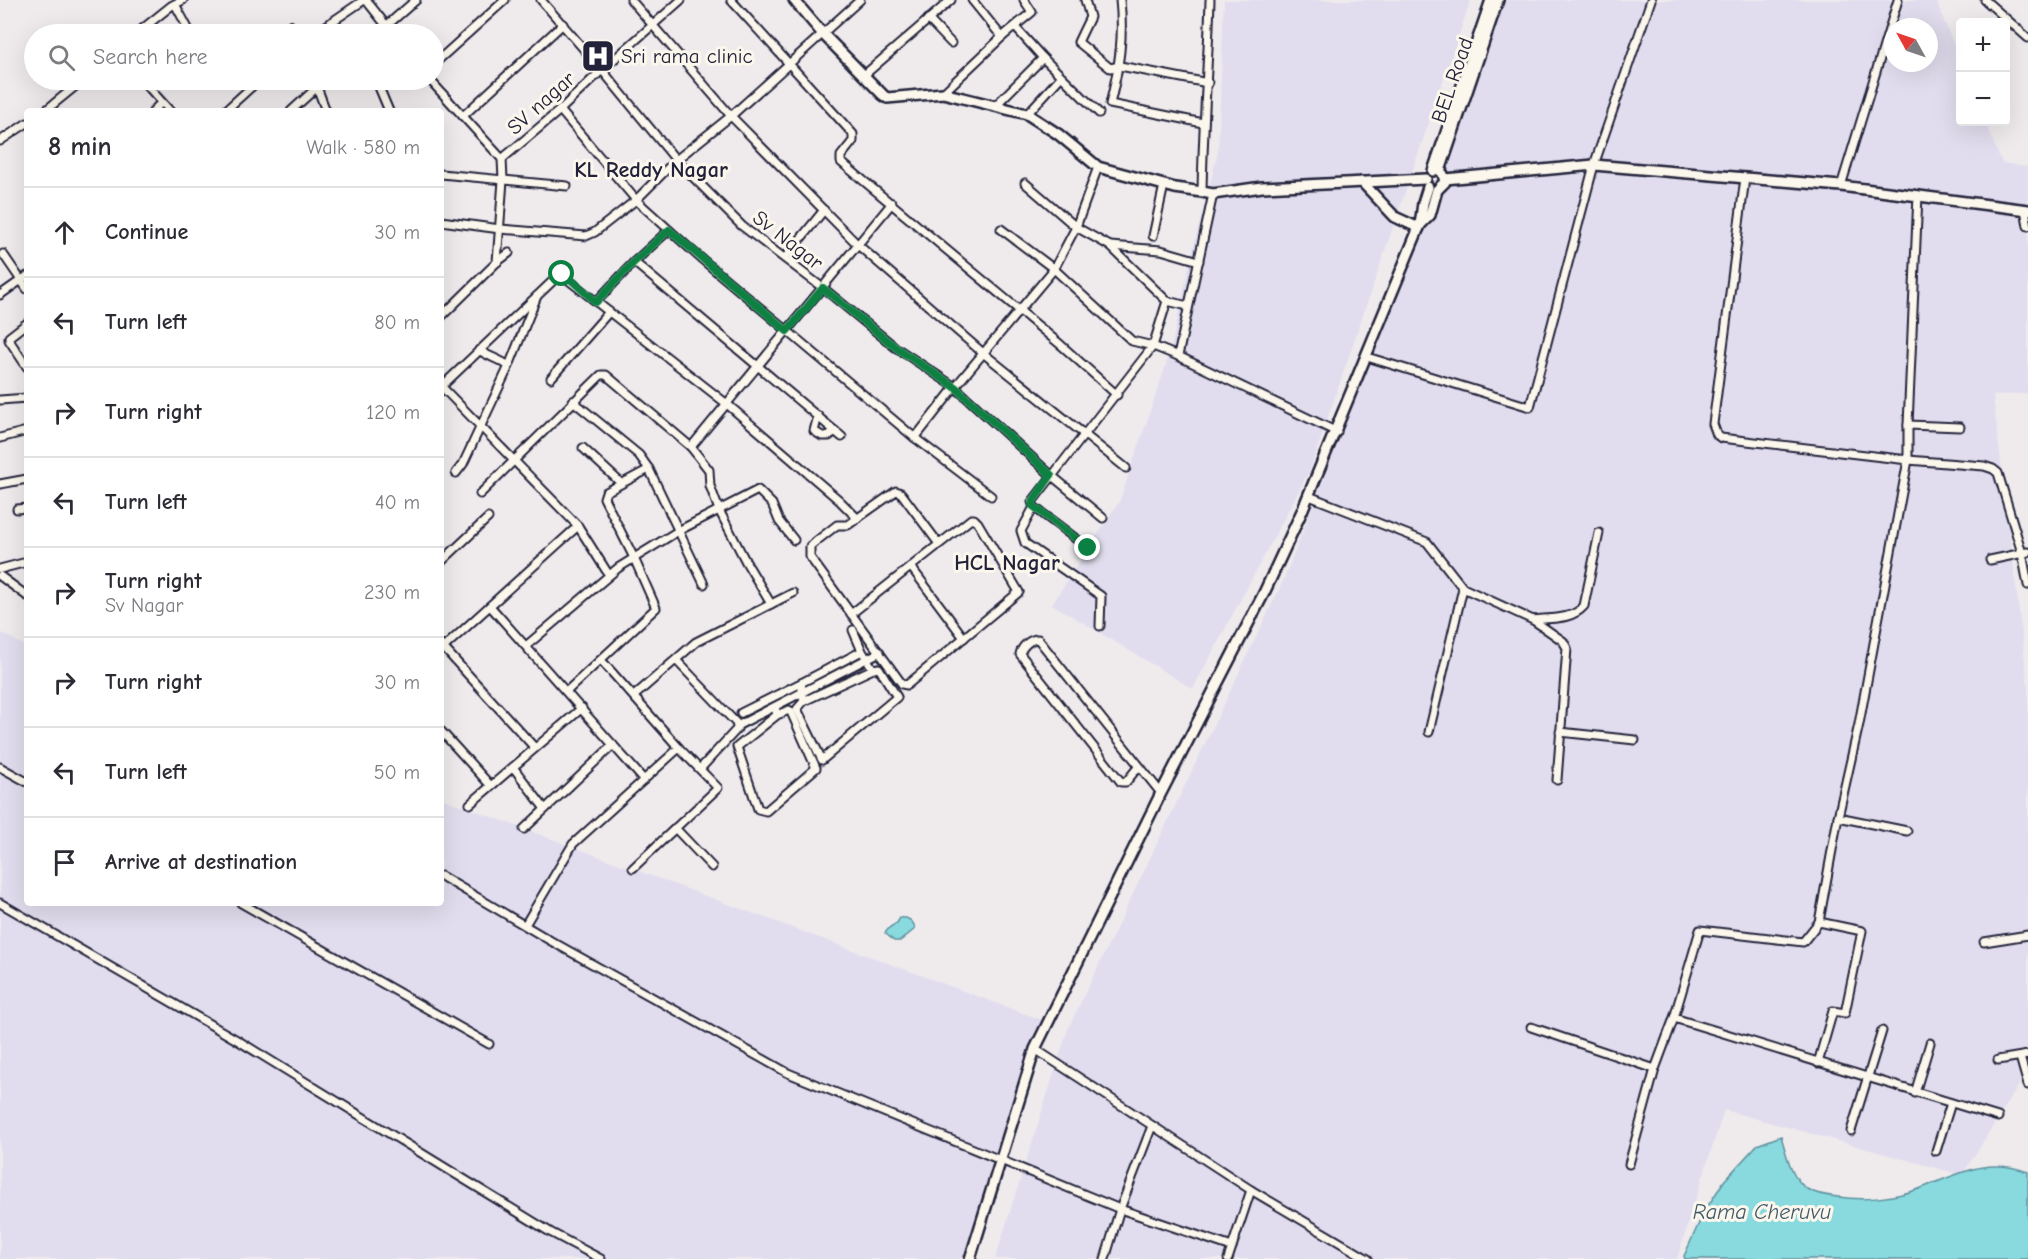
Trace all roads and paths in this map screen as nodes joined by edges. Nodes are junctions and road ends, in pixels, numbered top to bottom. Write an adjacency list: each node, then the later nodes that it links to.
1 (183, 0): 22 (street)
2 (365, 0): 26 (street); 27 (street)
3 (416, 0): 28 (street)
4 (506, 0): 36 (street)
5 (541, 0): 29 (street, Sv Nagar)
6 (631, 0): 30 (street)
7 (681, 0): 30 (street, SV nagar)
8 (731, 0): 38 (street)
9 (860, 0): 32 (street)
10 (951, 0): 23 (street)
11 (972, 0): 33 (street)
12 (1024, 0): 31 (street)
13 (1086, 0): 39 (street)
14 (1120, 0): 39 (street)
15 (1210, 0): 43 (street)
16 (1491, 0): 68 (street, BEL Road)
17 (1498, 0): 68 (street, BEL Road)
18 (1651, 0): 72 (street)
19 (1898, 0): 83 (street)
20 (1985, 0): 34 (street)
21 (797, 1): 32 (street)
22 (172, 3): 24 (street); 25 (street)
23 (928, 19): 35 (street); 41 (street)
24 (148, 24)
25 (185, 24)
26 (330, 24)
27 (384, 24)
28 (388, 24)
29 (563, 24): 40 (street, Sv Nagar); 64 (street)
30 (654, 25): 40 (street, SV nagar); 65 (street)
31 (1015, 27): 33 (street); 37 (street)
32 (822, 33): 38 (street); 41 (street)
33 (1002, 37): 51 (street)
34 (2028, 38)
35 (951, 43)
36 (444, 54)
37 (1043, 58): 53 (street); 62 (street)
38 (790, 64): 65 (street); 88 (street)
39 (1120, 66): 43 (street); 66 (street)
40 (602, 70): 61 (street, SV nagar); 71 (street, Sv Nagar)
41 (863, 76): 51 (street)
42 (1058, 80): 63 (street)
43 (1208, 83): 66 (street)
44 (71, 90): 54 (street)
45 (150, 90): 52 (street)
46 (248, 90): 57 (street)
47 (314, 90): 58 (street)
48 (318, 90): 59 (street)
49 (380, 90): 60 (street)
50 (439, 90): 64 (street, SV nagar)
51 (944, 93): 53 (street)
52 (161, 103): 55 (street); 56 (street)
53 (996, 105): 63 (street)
54 (49, 108)
55 (156, 108)
56 (167, 108)
57 (228, 108)
58 (294, 108)
59 (325, 108)
60 (388, 108)
61 (560, 110): 70 (street, SV nagar); 87 (street)
62 (1099, 113)
63 (1027, 114): 73 (street)
64 (463, 116): 70 (street, SV nagar)
65 (731, 116): 71 (street); 90 (street)
66 (1203, 123): 84 (street)
67 (24, 125): 69 (street)
68 (1449, 134): 75 (street, BEL Road)
69 (0, 141)
70 (502, 159): 77 (street)
71 (676, 160): 87 (street); 103 (street, Sv Nagar)
72 (1594, 165): 75 (street); 76 (street); 124 (street)
73 (1098, 167): 80 (street); 93 (street)
74 (444, 174): 77 (street)
75 (1439, 174): 81 (street); 81 (street)
76 (1745, 178): 83 (street); 151 (street)
77 (503, 180): 82 (street); 95 (street)
78 (1362, 182): 81 (street); 85 (street); 94 (street)
79 (1024, 183): 93 (street)
80 (1164, 185): 84 (street); 98 (street)
81 (1430, 185): 94 (street)
82 (567, 186)
83 (1841, 186): 86 (street)
84 (1202, 192): 85 (street)
85 (1213, 194): 104 (street)
86 (1918, 195): 89 (street); 138 (street)
87 (636, 200): 95 (street); 97 (street)
88 (892, 203): 99 (street); 115 (street)
89 (2026, 209): 92 (street)
90 (824, 210): 99 (street); 103 (street)
91 (444, 221): 95 (street)
92 (2028, 226)
93 (1076, 227): 100 (street); 107 (street)
94 (1420, 227): 124 (street)
95 (500, 229): 105 (street)
96 (1001, 229): 107 (street)
97 (669, 230): 106 (street); 119 (street)
98 (1153, 236)
99 (858, 244): 109 (street); 122 (street)
100 (1110, 246): 104 (street); 112 (street)
101 (509, 253): 105 (street)
102 (3, 254): 108 (street)
103 (784, 258): 109 (street, Sv Nagar)
104 (1199, 261): 114 (street)
105 (497, 262): 117 (street)
106 (634, 262): 113 (street); 126 (street)
107 (1054, 269): 115 (street); 120 (street)
108 (24, 278): 111 (street)
109 (823, 288): 119 (street); 130 (street, Sv Nagar)
110 (537, 293): 113 (street); 121 (street); 127 (street)
111 (0, 295)
112 (1167, 301): 114 (street); 120 (street)
113 (596, 302): 116 (street)
114 (1188, 306): 123 (street)
115 (1020, 311): 122 (street); 132 (street)
116 (609, 312): 128 (street); 136 (street)
117 (444, 314)
118 (24, 325): 125 (street)
119 (787, 331): 126 (street); 147 (street)
120 (1153, 346): 123 (street); 132 (street)
121 (480, 350): 127 (street); 129 (street)
122 (983, 353): 130 (street); 144 (street)
123 (1178, 356): 143 (street)
124 (1367, 357): 143 (street)
125 (24, 362)
126 (759, 365): 136 (street); 137 (street)
127 (509, 366): 139 (street)
128 (551, 378)
129 (444, 383)
130 (955, 387): 147 (street); 155 (street, Sv Nagar)
131 (444, 389): 139 (street)
132 (1117, 394): 144 (street)
133 (24, 398): 134 (street)
134 (0, 400)
135 (573, 401): 148 (street); 150 (street); 153 (street)
136 (727, 404): 148 (street); 167 (street)
137 (818, 416): 141 (street); 141 (street)
138 (1908, 425): 140 (street); 151 (street)
139 (480, 427): 150 (street); 154 (street)
140 (1960, 427)
141 (835, 430): 145 (street)
142 (24, 432): 146 (street)
143 (1337, 432): 161 (street)
144 (1085, 434): 152 (street); 155 (street)
145 (842, 437)
146 (0, 438)
147 (915, 438): 160 (street)
148 (691, 447): 165 (street)
149 (583, 448): 157 (street)
150 (514, 460): 159 (street); 169 (street)
151 (1908, 460): 175 (street); 231 (street)
152 (1126, 468)
153 (649, 469): 157 (street); 170 (street)
154 (456, 473)
155 (1051, 475): 162 (street); 168 (street, Sv Nagar)
156 (24, 480): 158 (street)
157 (621, 483): 176 (street)
158 (0, 484)
159 (480, 494)
160 (992, 496)
161 (1309, 496): 186 (street); 228 (street)
162 (1034, 507): 174 (street); 193 (street)
163 (24, 508): 164 (street)
164 (17, 509)
165 (719, 510): 170 (street); 172 (street); 189 (street)
166 (489, 518): 177 (street)
167 (857, 518): 173 (street); 191 (street)
168 (1103, 519)
169 (578, 526): 182 (street); 190 (street)
170 (678, 531): 176 (street); 184 (street)
171 (1599, 533): 192 (street)
172 (794, 540)
173 (939, 544): 180 (street); 195 (street)
174 (1088, 548)
175 (2025, 553): 178 (street); 185 (street)
176 (634, 558): 182 (street); 201 (street)
177 (444, 559)
178 (1990, 560)
179 (24, 563): 181 (street)
180 (911, 567): 191 (street); 195 (street)
181 (0, 569)
182 (609, 575): 197 (street)
183 (0, 576): 188 (street)
184 (704, 584)
185 (2028, 585)
186 (1463, 588): 192 (street); 213 (street)
187 (793, 593): 189 (street)
188 (24, 594)
189 (771, 604): 202 (street)
190 (490, 606): 196 (street); 197 (street)
191 (851, 614): 200 (street)
192 (1533, 620): 214 (street)
193 (1100, 626)
194 (853, 630): 199 (street)
195 (964, 638): 200 (street)
196 (444, 646)
197 (526, 646): 206 (street)
198 (444, 650): 218 (street)
199 (862, 651): 203 (street); 205 (street)
200 (880, 652): 203 (street)
201 (601, 660): 206 (street); 207 (street)
202 (676, 660): 207 (street); 212 (street)
203 (867, 660): 204 (street); 208 (street)
204 (873, 669): 208 (street); 208 (street)
205 (801, 683): 208 (street); 211 (street)
206 (567, 691): 209 (street)
207 (634, 696): 219 (street)
208 (803, 697): 210 (street)
209 (582, 708): 217 (street); 218 (street)
210 (776, 711): 210 (street); 212 (street)
211 (741, 713)
212 (738, 726): 223 (street)
213 (1430, 732)
214 (1560, 732): 216 (street); 226 (street)
215 (444, 733): 227 (street)
216 (1635, 740)
217 (613, 745): 225 (street); 230 (street)
218 (535, 748): 222 (street)
219 (679, 748): 223 (street); 225 (street)
220 (1139, 766): 220 (street); 228 (street)
221 (0, 767): 224 (street)
222 (513, 767): 227 (street); 230 (street)
223 (700, 769): 232 (street)
224 (24, 780)
225 (644, 780): 241 (street)
226 (1557, 780)
227 (491, 786): 229 (street)
228 (1161, 793): 249 (street)
229 (470, 804)
230 (545, 809): 233 (street)
231 (1838, 817): 234 (street); 240 (street)
232 (675, 828): 235 (street); 236 (street)
233 (524, 829)
234 (1907, 831)
235 (712, 867)
236 (633, 868)
237 (444, 878): 241 (street)
238 (0, 903): 267 (street)
239 (246, 906): 248 (street)
240 (1819, 922): 244 (street); 252 (street)
241 (525, 925): 262 (street)
242 (2028, 935): 243 (street)
243 (1984, 942)
244 (1674, 1018): 252 (street); 253 (street)
245 (1531, 1027): 253 (street)
246 (1882, 1031): 254 (street)
247 (1930, 1043): 256 (street)
248 (489, 1044)
249 (1035, 1049): 259 (street); 262 (street)
250 (2024, 1056): 251 (street); 255 (street)
251 (1998, 1060)
252 (1818, 1063): 254 (street)
253 (1655, 1069): 263 (street)
254 (1867, 1078): 256 (street); 260 (street)
255 (2028, 1085)
256 (1916, 1093): 257 (street)
257 (1951, 1103): 258 (street); 261 (street)
258 (1998, 1117)
259 (1152, 1126): 264 (street); 265 (street)
260 (1851, 1131)
261 (1936, 1151)
262 (1001, 1160): 265 (street); 268 (street)
263 (1629, 1164)
264 (1251, 1190): 266 (street); 271 (street)
265 (1120, 1209): 266 (street); 269 (street)
266 (1232, 1247): 270 (street)
267 (602, 1259)
268 (970, 1259)
269 (1105, 1259)
270 (1228, 1259)
271 (1368, 1259)

